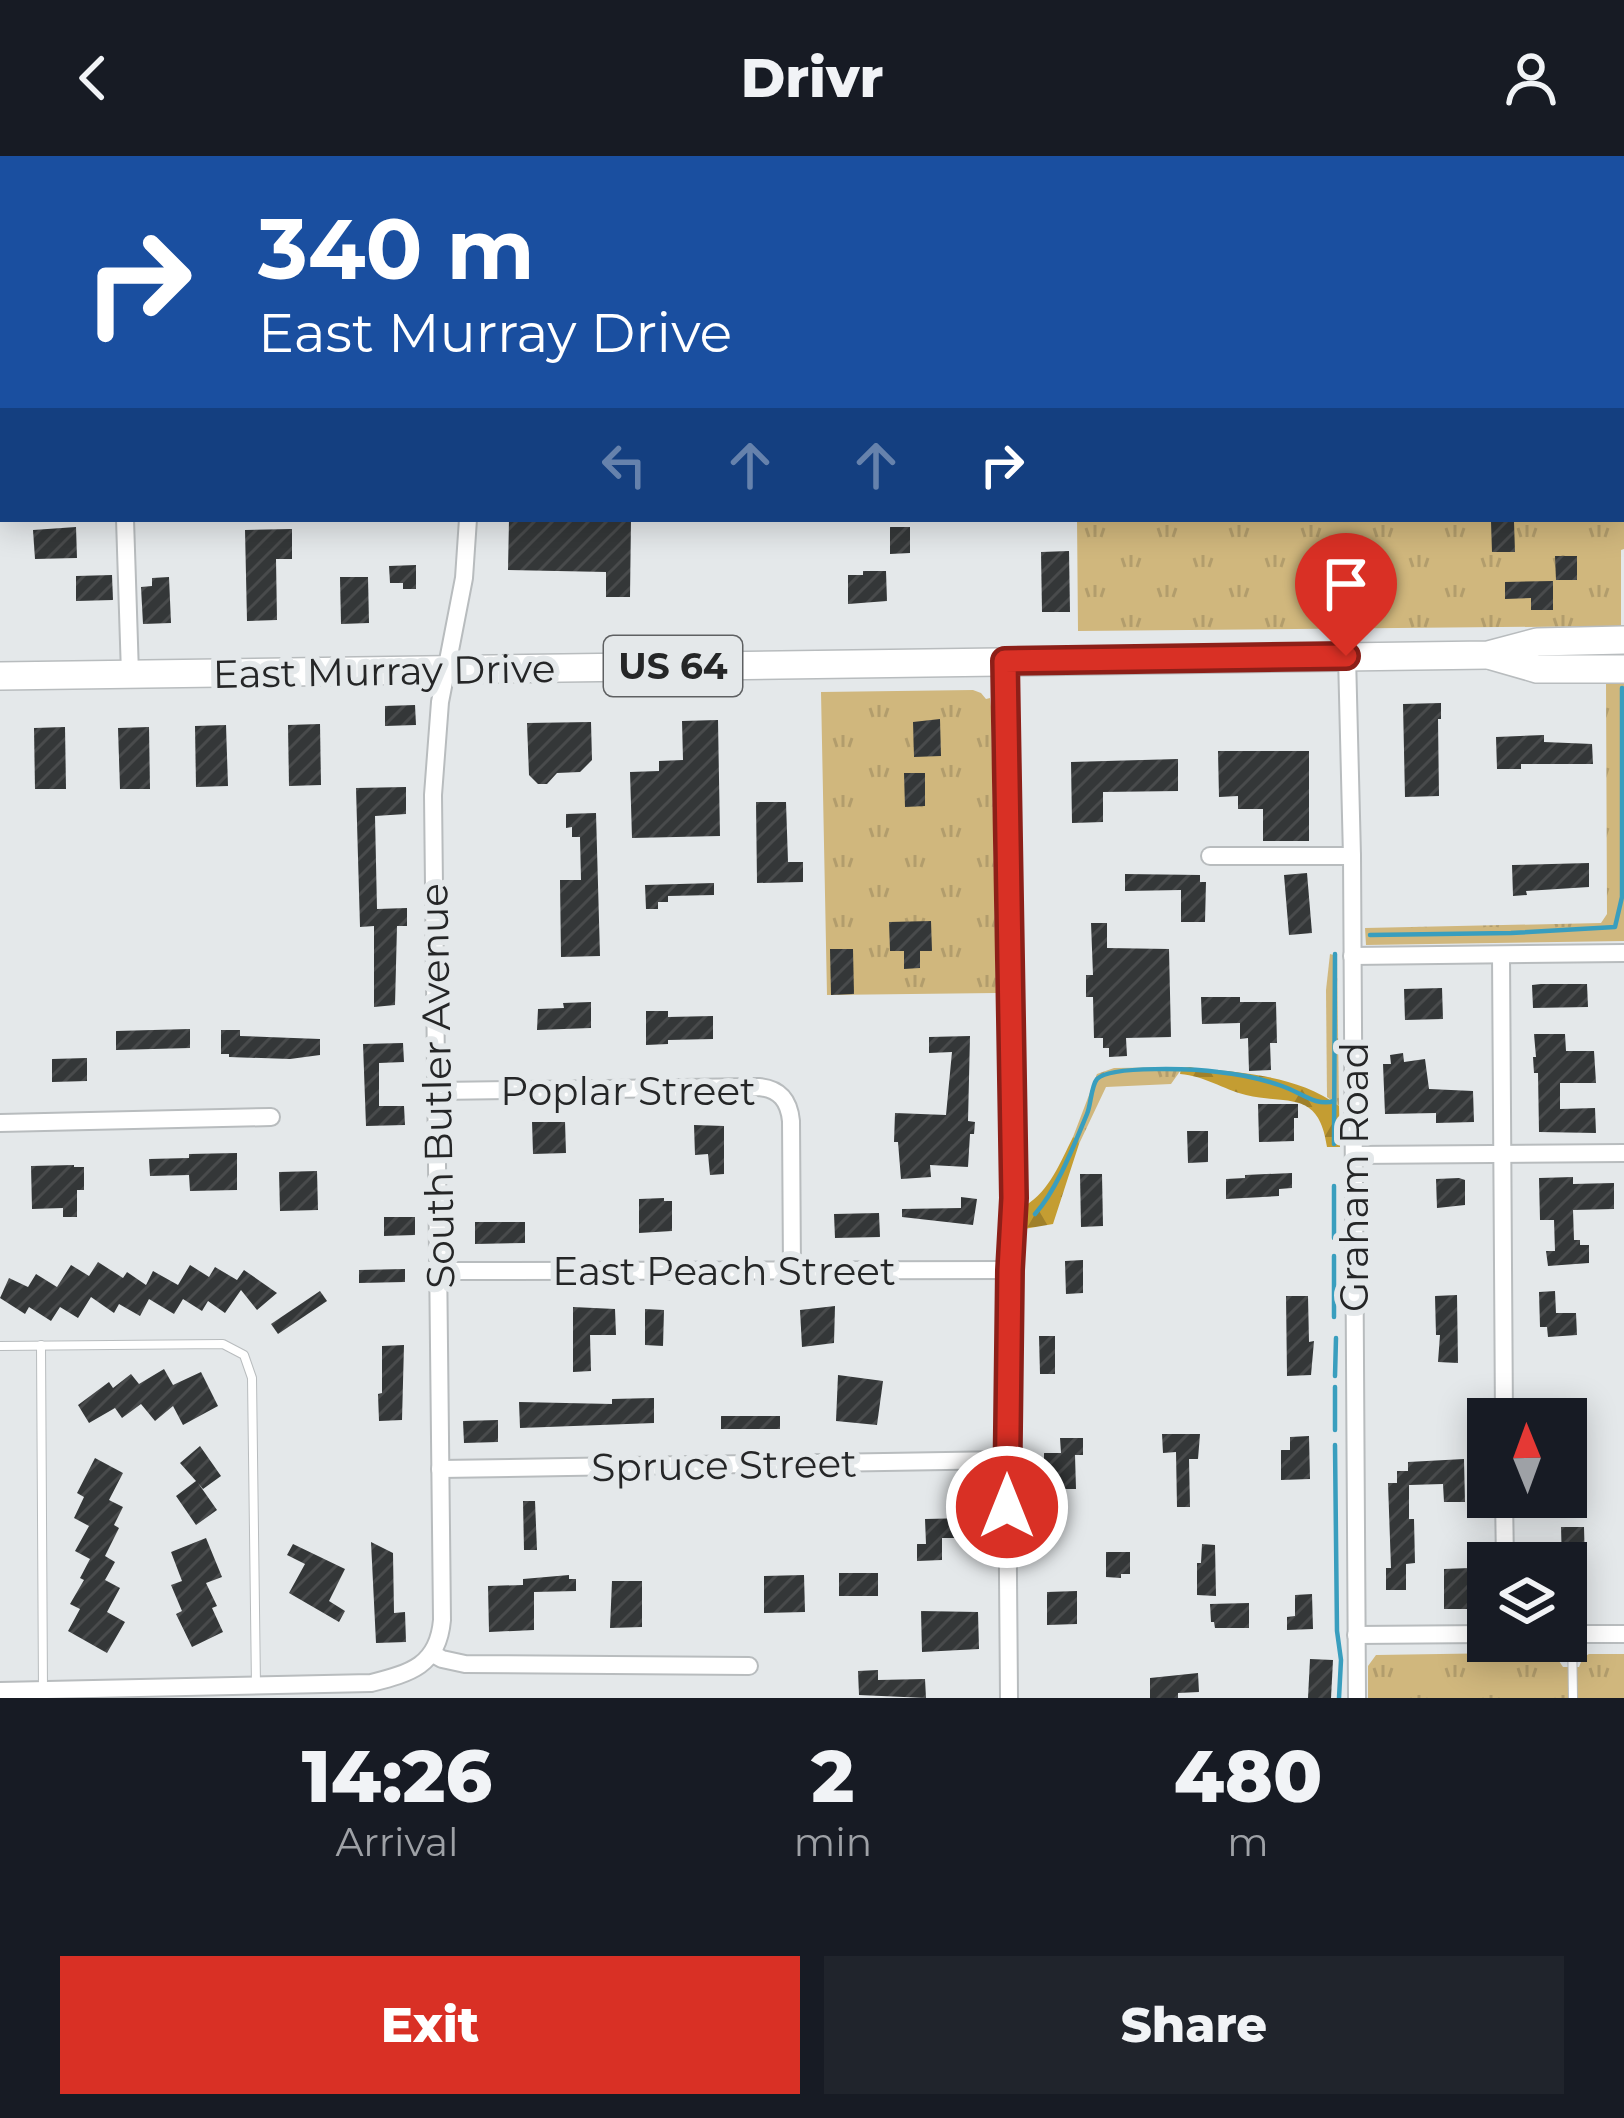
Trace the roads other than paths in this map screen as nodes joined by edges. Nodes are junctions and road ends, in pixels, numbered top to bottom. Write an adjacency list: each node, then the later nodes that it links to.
1 (125, 522): 9 (street)
2 (468, 522): 8 (street, South Butler Avenue)
3 (1624, 640): 4 (highway, East Murray Drive / US 64)
4 (1488, 655): 5 (highway, East Murray Drive / US 64); 7 (highway, East Murray Drive / US 64)
5 (1346, 656): 6 (highway, East Murray Drive / US 64); 12 (street, Graham Road)
6 (1005, 661): 8 (highway, East Murray Drive / US 64); 22 (street)
7 (1624, 669)
8 (446, 670): 9 (highway, East Murray Drive / US 64); 16 (street, South Butler Avenue)
9 (130, 674): 10 (highway, East Murray Drive / US 64)
10 (0, 676)
11 (1210, 856): 12 (street)
12 (1352, 856): 15 (street, Graham Road)
13 (1624, 952): 14 (street)
14 (1501, 955): 15 (street); 20 (street)
15 (1352, 956): 21 (street, Graham Road)
16 (438, 1091): 23 (street, South Butler Avenue); 24 (street, Poplar Street)
17 (271, 1117): 18 (street)
18 (0, 1123)
19 (1624, 1153): 20 (street)
20 (1502, 1154): 21 (street); 27 (street)
21 (1354, 1155): 33 (street, Graham Road)
22 (1010, 1270): 24 (street, East Peach Street); 28 (street)
23 (439, 1271): 24 (street, East Peach Street); 29 (street, South Butler Avenue)
24 (792, 1271)
25 (41, 1345): 26 (lane); 37 (lane); 38 (lane)
26 (0, 1346)
27 (1504, 1398)
28 (1007, 1460): 29 (street, Spruce Street); 41 (street)
29 (440, 1469): 34 (street, South Butler Avenue)
30 (1467, 1634): 33 (street)
31 (1587, 1634): 32 (street)
32 (1624, 1634)
33 (1356, 1635): 42 (street, Graham Road)
34 (433, 1654): 36 (street); 40 (street)
35 (1571, 1662): 43 (lane)
36 (749, 1666)
37 (256, 1687): 38 (street); 40 (street)
38 (43, 1690): 39 (street)
39 (0, 1691)
40 (355, 1691)
41 (1010, 1698)
42 (1357, 1698)
43 (1573, 1698)

